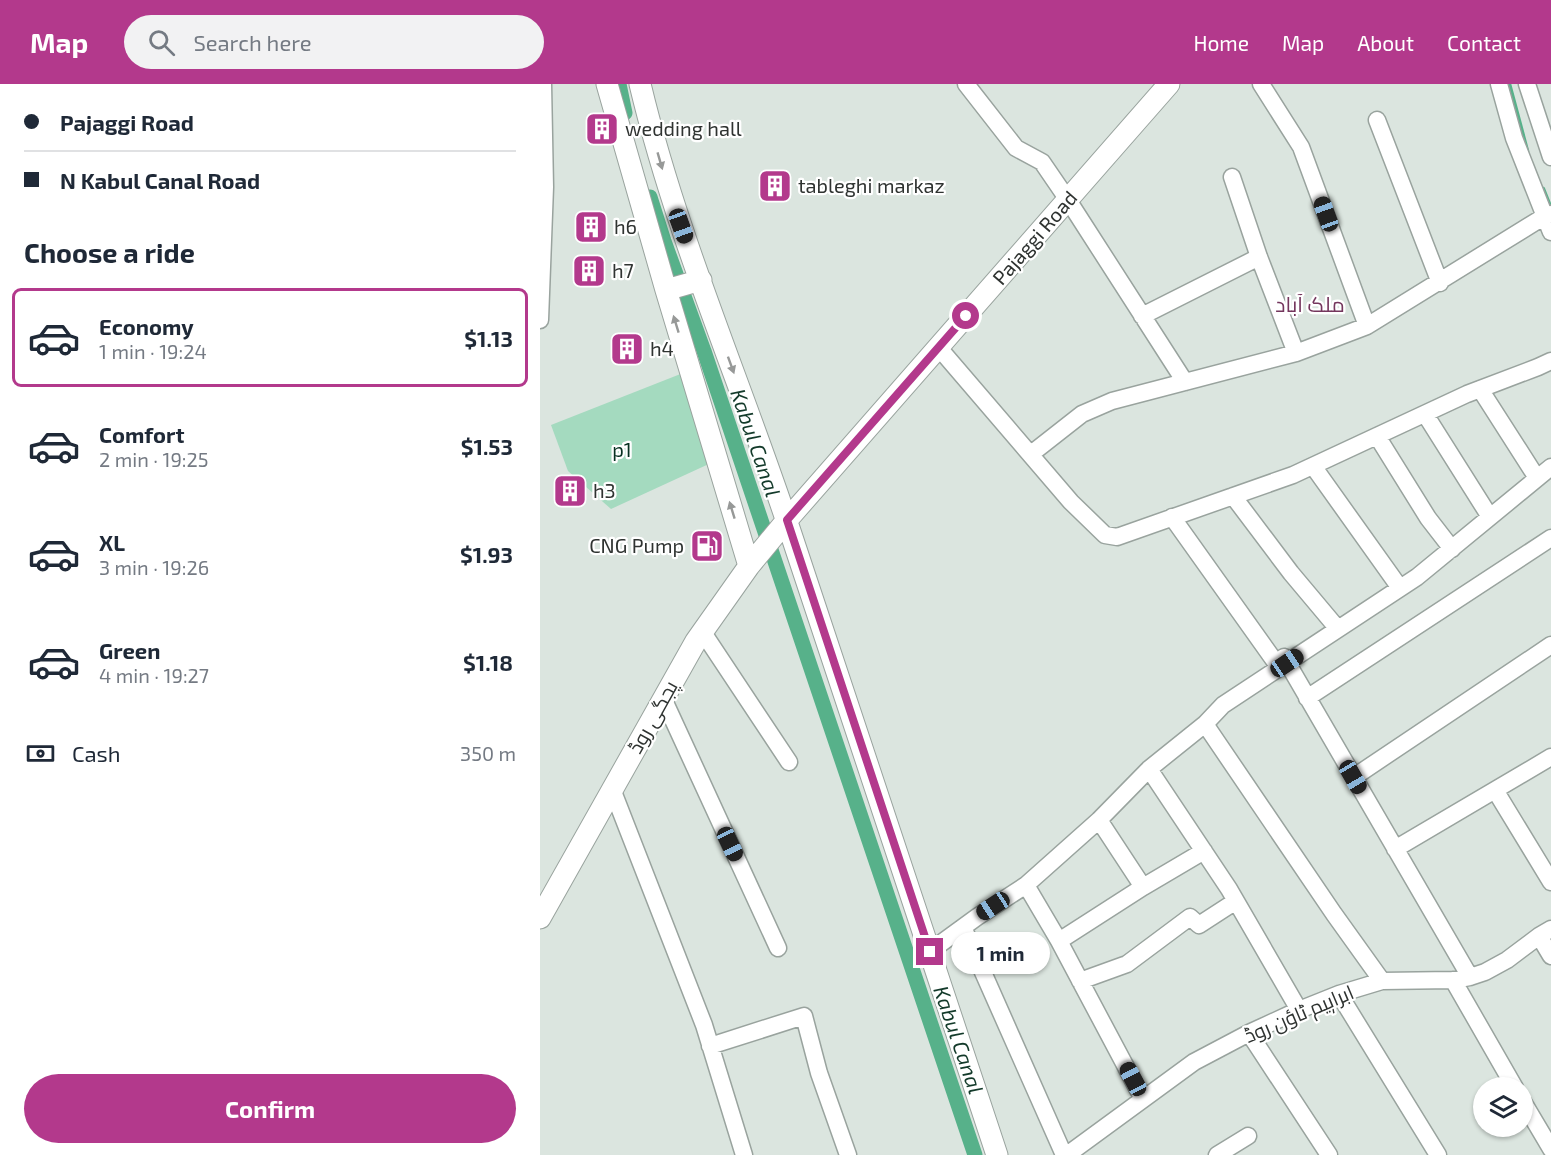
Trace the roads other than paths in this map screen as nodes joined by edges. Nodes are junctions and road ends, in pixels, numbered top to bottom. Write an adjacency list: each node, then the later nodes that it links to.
1 (543, 84): 18 (street)
2 (607, 84): 16 (main road)
3 (640, 84): 16 (main road, one-way to 16)
4 (966, 84): 12 (street)
5 (1169, 84): 12 (main road, Pajaggi Road)
6 (1260, 84): 19 (street)
7 (1499, 84): 13 (street)
8 (1527, 84): 10 (street)
9 (1377, 120): 15 (street)
10 (1551, 157)
11 (1232, 177): 14 (street)
12 (1068, 200): 17 (street); 20 (main road, Pajaggi Road)
13 (1549, 219): 15 (street)
14 (1259, 256): 17 (street); 21 (street)
15 (1440, 283): 19 (street)
16 (684, 285): 34 (main road, one-way to 34); 37 (main road, one-way to 16)
17 (1142, 316): 23 (street)
18 (540, 321)
19 (1367, 327): 21 (street)
20 (939, 348): 27 (street); 34 (main road, Pajaggi Road)
21 (1296, 353): 23 (street)
22 (1551, 361): 24 (street)
23 (1185, 382): 27 (street)
24 (1480, 389): 25 (street); 30 (street)
25 (1425, 414): 26 (street); 32 (street)
26 (1377, 436): 28 (street); 36 (street)
27 (1031, 454): 33 (street)
28 (1313, 466): 31 (street); 38 (street)
29 (1551, 467): 30 (street)
30 (1537, 478): 32 (street)
31 (1233, 496): 33 (street); 39 (street)
32 (1490, 517): 36 (street)
33 (1172, 518): 42 (street)
34 (787, 525): 37 (main road, پجگی روڈ); 64 (main road)
35 (1551, 538): 44 (street)
36 (1452, 549): 38 (street)
37 (754, 560): 40 (main road, پجگی روڈ)
38 (1400, 588): 39 (street)
39 (1338, 629): 42 (street)
40 (702, 631): 43 (main road, پجگی روڈ); 47 (street)
41 (1551, 645): 49 (street)
42 (1287, 663): 44 (street); 45 (street)
43 (663, 698): 50 (main road, پجگی روڈ); 63 (street)
44 (1308, 698): 49 (street)
45 (1205, 724): 48 (street); 69 (street)
46 (1551, 757): 51 (street)
47 (789, 762)
48 (1149, 770): 52 (street); 54 (street)
49 (1353, 777): 53 (street)
50 (612, 789): 59 (main road, پجگی روڈ); 73 (street)
51 (1495, 790): 53 (street); 55 (street)
52 (1099, 820): 56 (street); 57 (street)
53 (1395, 849): 66 (street)
54 (1204, 851): 57 (street); 58 (street)
55 (1551, 882)
56 (1026, 885): 60 (street); 62 (street)
57 (1143, 887): 62 (street)
58 (1236, 901): 68 (street); 71 (street)
59 (540, 918)
60 (963, 927): 64 (street); 82 (street)
61 (1545, 932): 65 (street); 66 (street, ابراہیم ٹاؤن روڈ)
62 (1059, 941): 68 (street)
63 (778, 948)
64 (930, 952): 81 (main road)
65 (1551, 956)
66 (1470, 977): 67 (street, ابراہیم ٹاؤن روڈ)
67 (1453, 980): 69 (street, ابراہیم ٹاؤن روڈ); 74 (street)
68 (1080, 981): 75 (street)
69 (1382, 981): 70 (street, ابراہیم ٹاؤن روڈ)
70 (1339, 994): 71 (street, ابراہیم ٹاؤن روڈ); 85 (street)
71 (1299, 1010): 72 (street, ابراہیم ٹاؤن روڈ)
72 (1249, 1033): 75 (street, ابراہیم ٹاؤن روڈ); 84 (street)
73 (710, 1046): 79 (street); 80 (street)
74 (1509, 1077)
75 (1143, 1099): 82 (street, ابراہیم ٹاؤن روڈ)
76 (1533, 1119): 78 (street)
77 (1248, 1136): 83 (street)
78 (1551, 1149)
79 (744, 1155)
80 (848, 1155)
81 (997, 1155)
82 (1065, 1155)
83 (1217, 1155)
84 (1329, 1155)
85 (1438, 1155)

